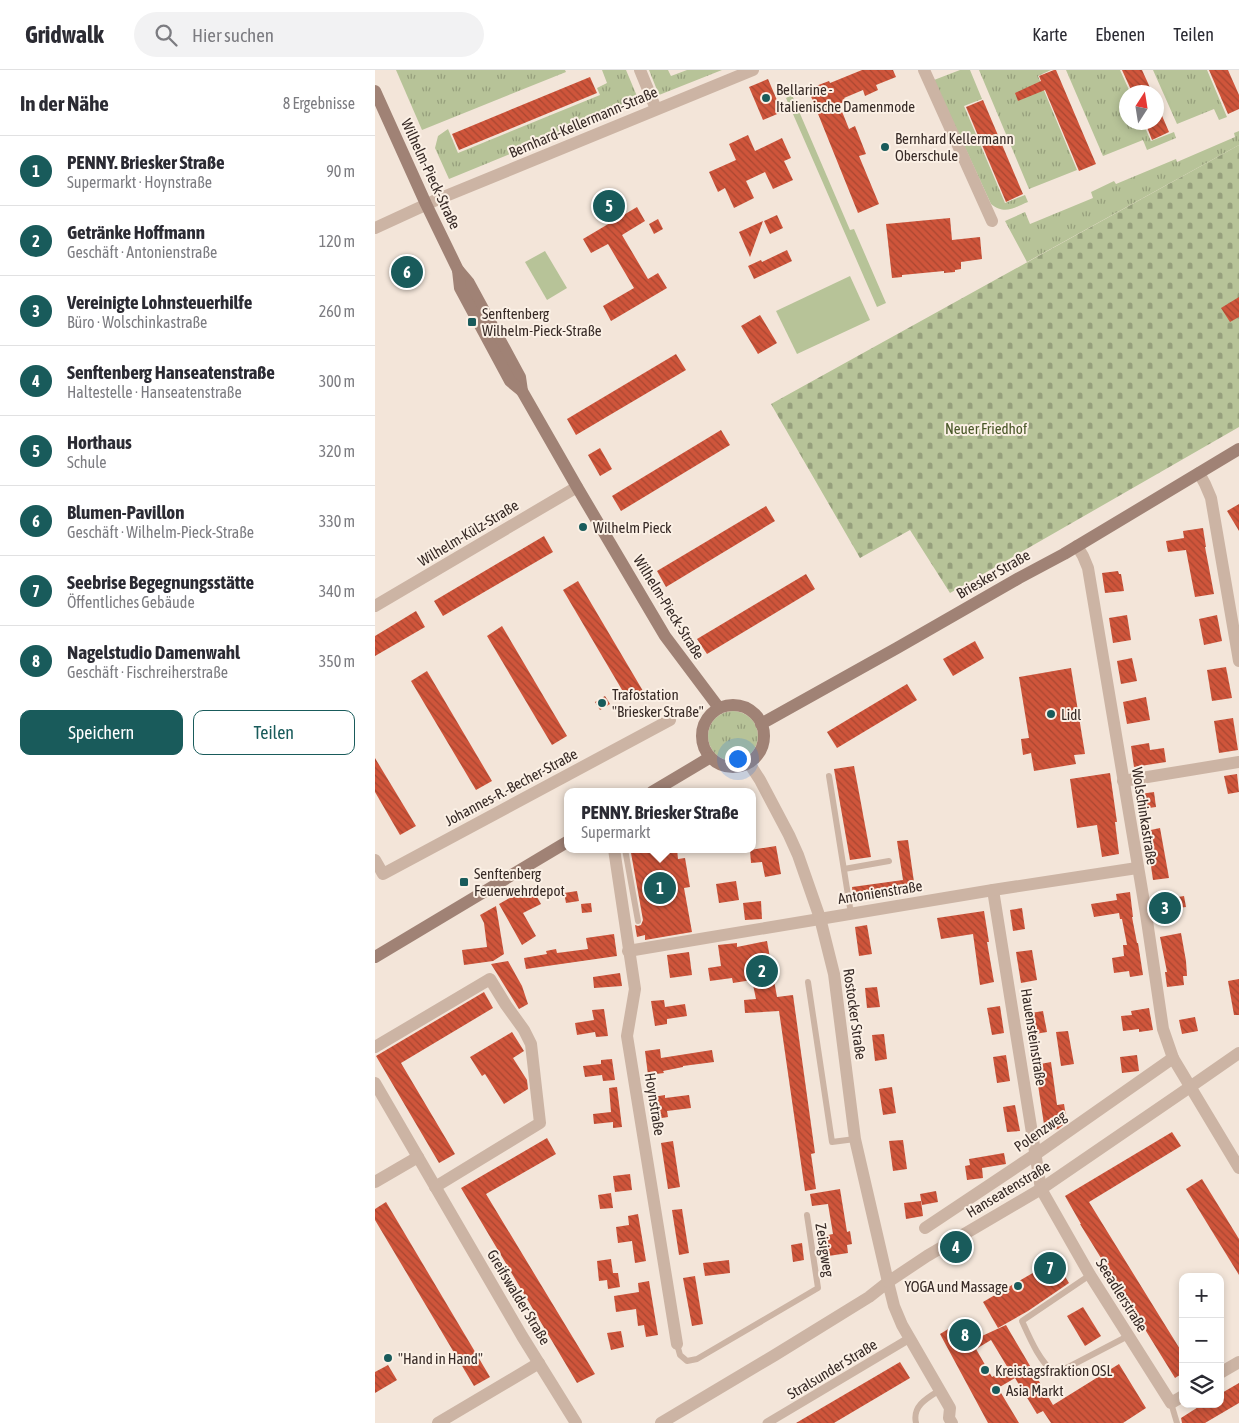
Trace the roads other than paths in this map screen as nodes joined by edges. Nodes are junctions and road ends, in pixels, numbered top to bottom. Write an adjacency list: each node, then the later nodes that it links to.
1 (639, 70): 5 (street)
2 (753, 70): 5 (street, Bernhard-Kellermann-Straße)
3 (925, 70): 7 (street)
4 (375, 91): 6 (main road, Wilhelm-Pieck-Straße)
5 (656, 109): 6 (street, Bernhard-Kellermann-Straße)
6 (426, 204): 8 (street, Bernhard-Kellermann-Straße); 11 (main road, Wilhelm-Pieck-Straße)
7 (992, 221)
8 (375, 228)
9 (1239, 449): 10 (main road, Briesker Straße)
10 (1199, 473): 12 (main road, Briesker Straße); 14 (street)
11 (577, 487): 13 (street, Wilhelm-Külz-Straße); 15 (main road, Wilhelm-Pieck-Straße)
12 (1077, 546): 17 (main road, Briesker Straße); 22 (street, Wolschinkastraße)
13 (375, 606)
14 (1239, 661)
15 (719, 708): 17 (main road); 18 (main road)
16 (670, 720): 27 (street, Johannes-R.-Becher-Straße)
17 (761, 724): 20 (main road)
18 (709, 758): 20 (main road); 23 (main road)
19 (1239, 762): 22 (street)
20 (749, 763): 33 (street, Rostocker Straße)
21 (829, 776): 29 (lane)
22 (1123, 781): 30 (street, Wolschinkastraße)
23 (659, 788)
24 (564, 844): 36 (main road)
25 (615, 853): 35 (street, Hoynstraße)
26 (626, 853): 34 (lane)
27 (375, 860)
28 (889, 861): 29 (lane)
29 (844, 868): 32 (lane)
30 (1137, 868): 31 (street, Antonienstraße); 40 (street, Wolschinkastraße)
31 (993, 890): 32 (street, Antonienstraße); 44 (street, Hauensteinstraße)
32 (851, 914): 33 (street, Antonienstraße)
33 (820, 918): 35 (street, Antonienstraße); 43 (street, Rostocker Straße)
34 (638, 921)
35 (628, 951): 56 (street, Hoynstraße)
36 (375, 957)
37 (808, 982): 43 (lane)
38 (375, 1048): 48 (street)
39 (1239, 1052): 42 (street, Hanseatenstraße)
40 (1173, 1058): 42 (street, Wolschinkastraße); 44 (street, Polenzweg)
41 (375, 1083): 45 (street, Greifswalder Straße)
42 (1190, 1088): 46 (street, Wolschinkastraße); 49 (street, Hanseatenstraße)
43 (855, 1139): 53 (street, Rostocker Straße)
44 (1037, 1154): 49 (street, Hauensteinstraße); 51 (street, Polenzweg)
45 (418, 1157): 47 (street); 48 (street, Greifswalder Straße)
46 (1239, 1168)
47 (375, 1182)
48 (435, 1187): 59 (street, Greifswalder Straße)
49 (1041, 1189): 52 (street, Seeadlerstraße); 53 (street, Hanseatenstraße)
50 (807, 1215): 57 (lane, Zeisigweg)
51 (925, 1228)
52 (1090, 1275): 54 (street, Seeadlerstraße); 54 (lane)
53 (888, 1282): 55 (street, Rostocker Straße); 66 (street, Hanseatenstraße)
54 (1128, 1336): 63 (street, Seeadlerstraße)
55 (910, 1338): 61 (street, Rostocker Straße); 67 (street, Stralsunder Straße)
56 (677, 1344): 57 (lane, Hoynstraße)
57 (687, 1361)
58 (1239, 1362): 60 (street)
59 (539, 1363): 64 (street); 65 (street, Greifswalder Straße)
60 (1224, 1371)
61 (940, 1390): 68 (lane); 69 (street, Rostocker Straße)
62 (1179, 1398): 63 (street)
63 (1171, 1403): 70 (lane)
64 (438, 1423)
65 (576, 1423)
66 (661, 1423)
67 (767, 1423)
68 (916, 1423)
69 (952, 1423)
70 (1177, 1423)

